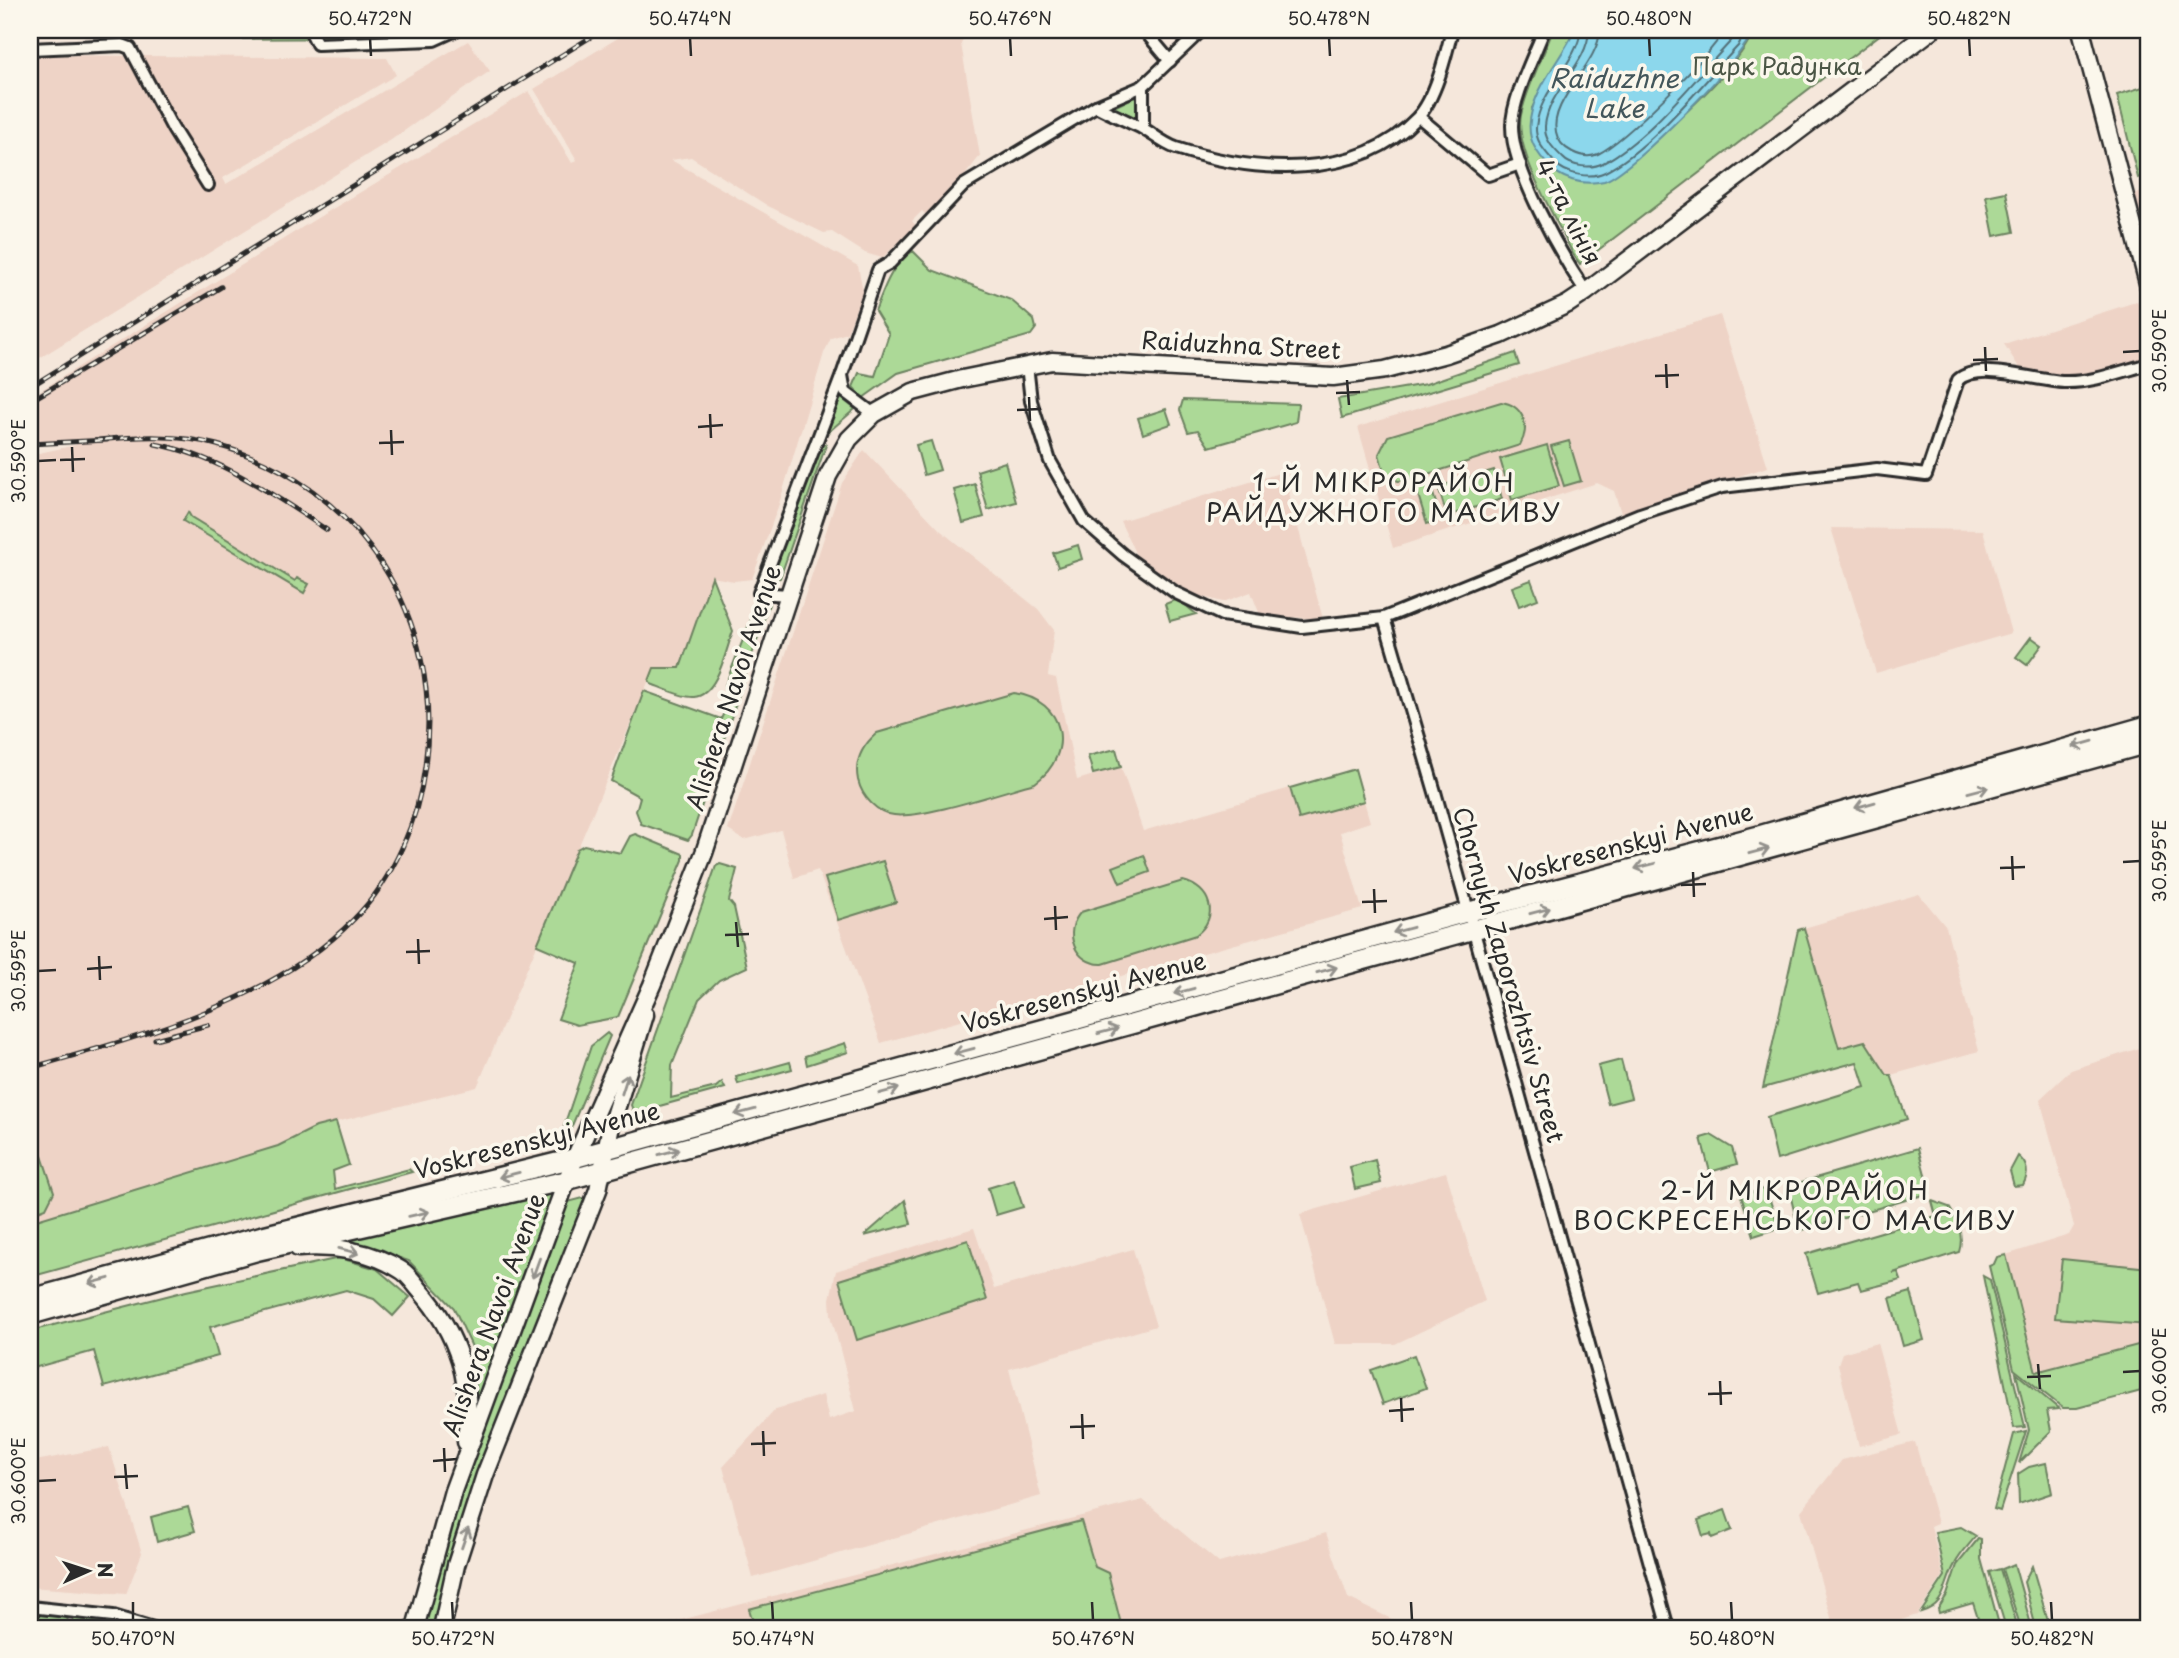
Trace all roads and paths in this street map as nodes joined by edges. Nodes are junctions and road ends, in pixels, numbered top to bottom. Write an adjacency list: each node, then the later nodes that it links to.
1 (310, 30): 10 (street)
2 (428, 30): 10 (street)
3 (456, 30): 10 (street)
4 (1144, 30): 12 (street)
5 (1202, 30): 12 (street)
6 (1452, 30): 15 (street)
7 (1544, 30): 17 (street, 4-та лінія)
8 (1931, 30): 20 (street, Raiduzhna Street)
9 (2081, 30): 19 (street)
10 (434, 40)
11 (30, 49): 18 (street)
12 (1170, 61): 13 (street)
13 (1143, 86): 14 (street); 16 (street)
14 (1096, 106): 16 (street); 23 (street)
15 (1419, 117): 16 (street); 17 (street)
16 (1143, 128)
17 (1520, 164): 20 (street, 4-та лінія)
18 (208, 185)
19 (2149, 287)
20 (1586, 292): 22 (street, Raiduzhna Street)
21 (2149, 364): 26 (street)
22 (1027, 365): 24 (street, Raiduzhna Street); 26 (street)
23 (842, 375): 24 (street); 25 (street)
24 (874, 414): 25 (street, Alishera Navoi Avenue)
25 (788, 595): 30 (street, Alishera Navoi Avenue)
26 (1384, 618): 29 (street, Chornykh Zaporozhtsiv Street)
27 (2149, 725): 29 (main road, Voskresenskyi Avenue, one-way to 29)
28 (2149, 743): 29 (main road, Voskresenskyi Avenue, one-way to 28)
29 (1471, 921): 31 (main road, Voskresenskyi Avenue, one-way to 31); 33 (main road, Voskresenskyi Avenue, one-way to 29); 45 (street, Chornykh Zaporozhtsiv Street)
30 (652, 985): 31 (street, Alishera Navoi Avenue, one-way to 30); 32 (street, Alishera Navoi Avenue)
31 (607, 1150): 32 (main road, Voskresenskyi Avenue); 33 (street, Alishera Navoi Avenue)
32 (575, 1158): 34 (street, Alishera Navoi Avenue); 36 (main road, Voskresenskyi Avenue, one-way to 36)
33 (604, 1170): 34 (main road, Voskresenskyi Avenue); 40 (street, Alishera Navoi Avenue, one-way to 33)
34 (568, 1181): 35 (main road, Voskresenskyi Avenue, one-way to 34); 38 (street, Alishera Navoi Avenue, one-way to 38)
35 (257, 1251): 37 (main road, Voskresenskyi Avenue); 38 (street, one-way to 38)
36 (30, 1300)
37 (30, 1315)
38 (463, 1466): 39 (street, Alishera Navoi Avenue)
39 (434, 1554): 40 (street); 43 (street, Alishera Navoi Avenue)
40 (456, 1565): 44 (street, Alishera Navoi Avenue)
41 (30, 1606): 42 (street)
42 (153, 1628)
43 (415, 1628)
44 (442, 1628)
45 (1668, 1628)

